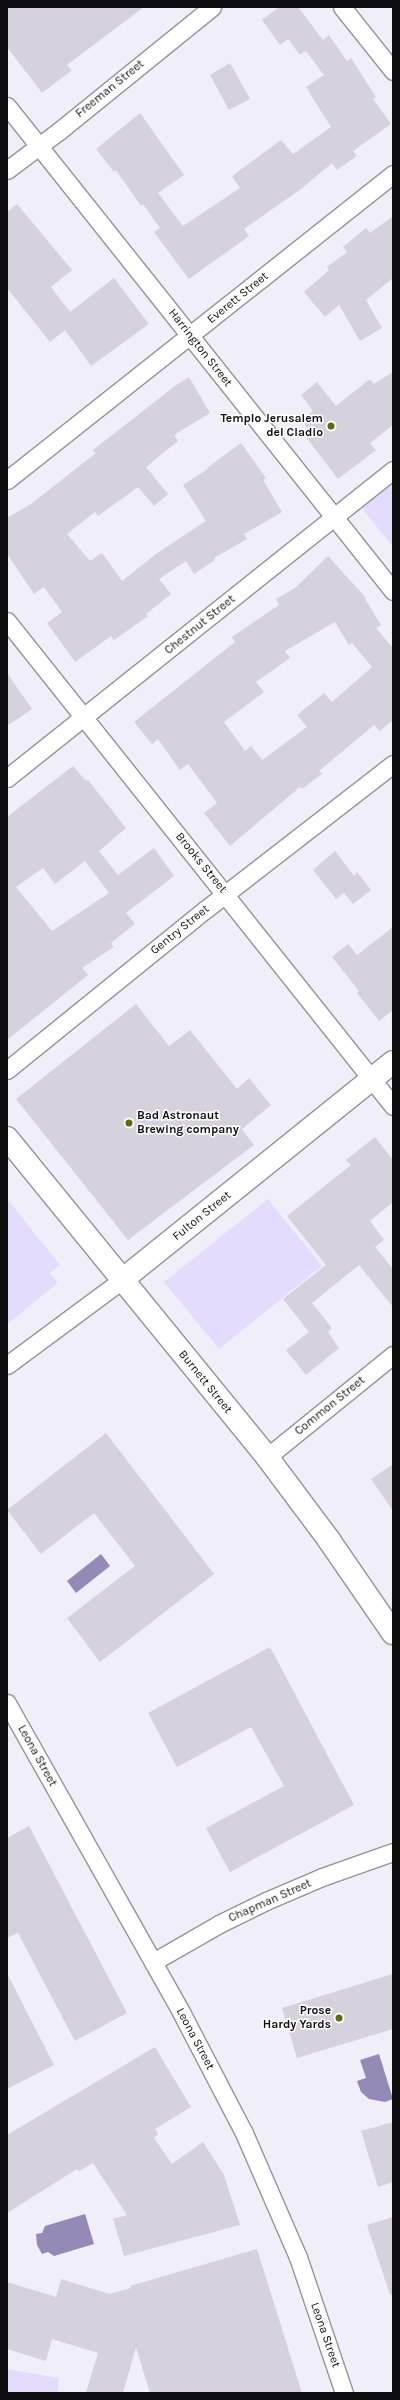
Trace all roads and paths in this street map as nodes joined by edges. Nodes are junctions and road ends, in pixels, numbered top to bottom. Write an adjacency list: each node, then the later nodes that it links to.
1 (212, 7): 5 (street, Freeman Street)
2 (342, 7): 3 (street)
3 (393, 72)
4 (7, 106): 5 (street, Harrington Street)
5 (38, 145): 6 (street, Freeman Street); 8 (street, Harrington Street)
6 (7, 170)
7 (393, 174): 8 (street, Everett Street)
8 (190, 336): 10 (street, Everett Street); 11 (street, Harrington Street)
9 (393, 470): 11 (street, Chestnut Street)
10 (7, 480)
11 (334, 517): 12 (street, Harrington Street); 14 (street, Chestnut Street)
12 (393, 591)
13 (7, 621): 14 (street, Brooks Street)
14 (84, 718): 16 (street, Chestnut Street); 17 (street, Brooks Street)
15 (393, 764): 17 (street, Gentry Street)
16 (7, 778)
17 (226, 894): 19 (street, Gentry Street); 20 (street, Brooks Street)
18 (393, 1062): 20 (street, Fulton Street)
19 (7, 1070)
20 (372, 1079): 21 (street, Brooks Street); 23 (street, Fulton Street)
21 (393, 1106)
22 (7, 1138): 23 (street, Burnett Street)
23 (122, 1280): 25 (street, Fulton Street); 26 (street, Burnett Street)
24 (393, 1356): 26 (street, Common Street)
25 (7, 1365)
26 (267, 1457): 27 (street, Burnett Street)
27 (389, 1622)
28 (7, 1703): 30 (street, Leona Street)
29 (393, 1852): 30 (street, Chapman Street)
30 (153, 1962): 31 (street, Leona Street)
31 (344, 2393)

